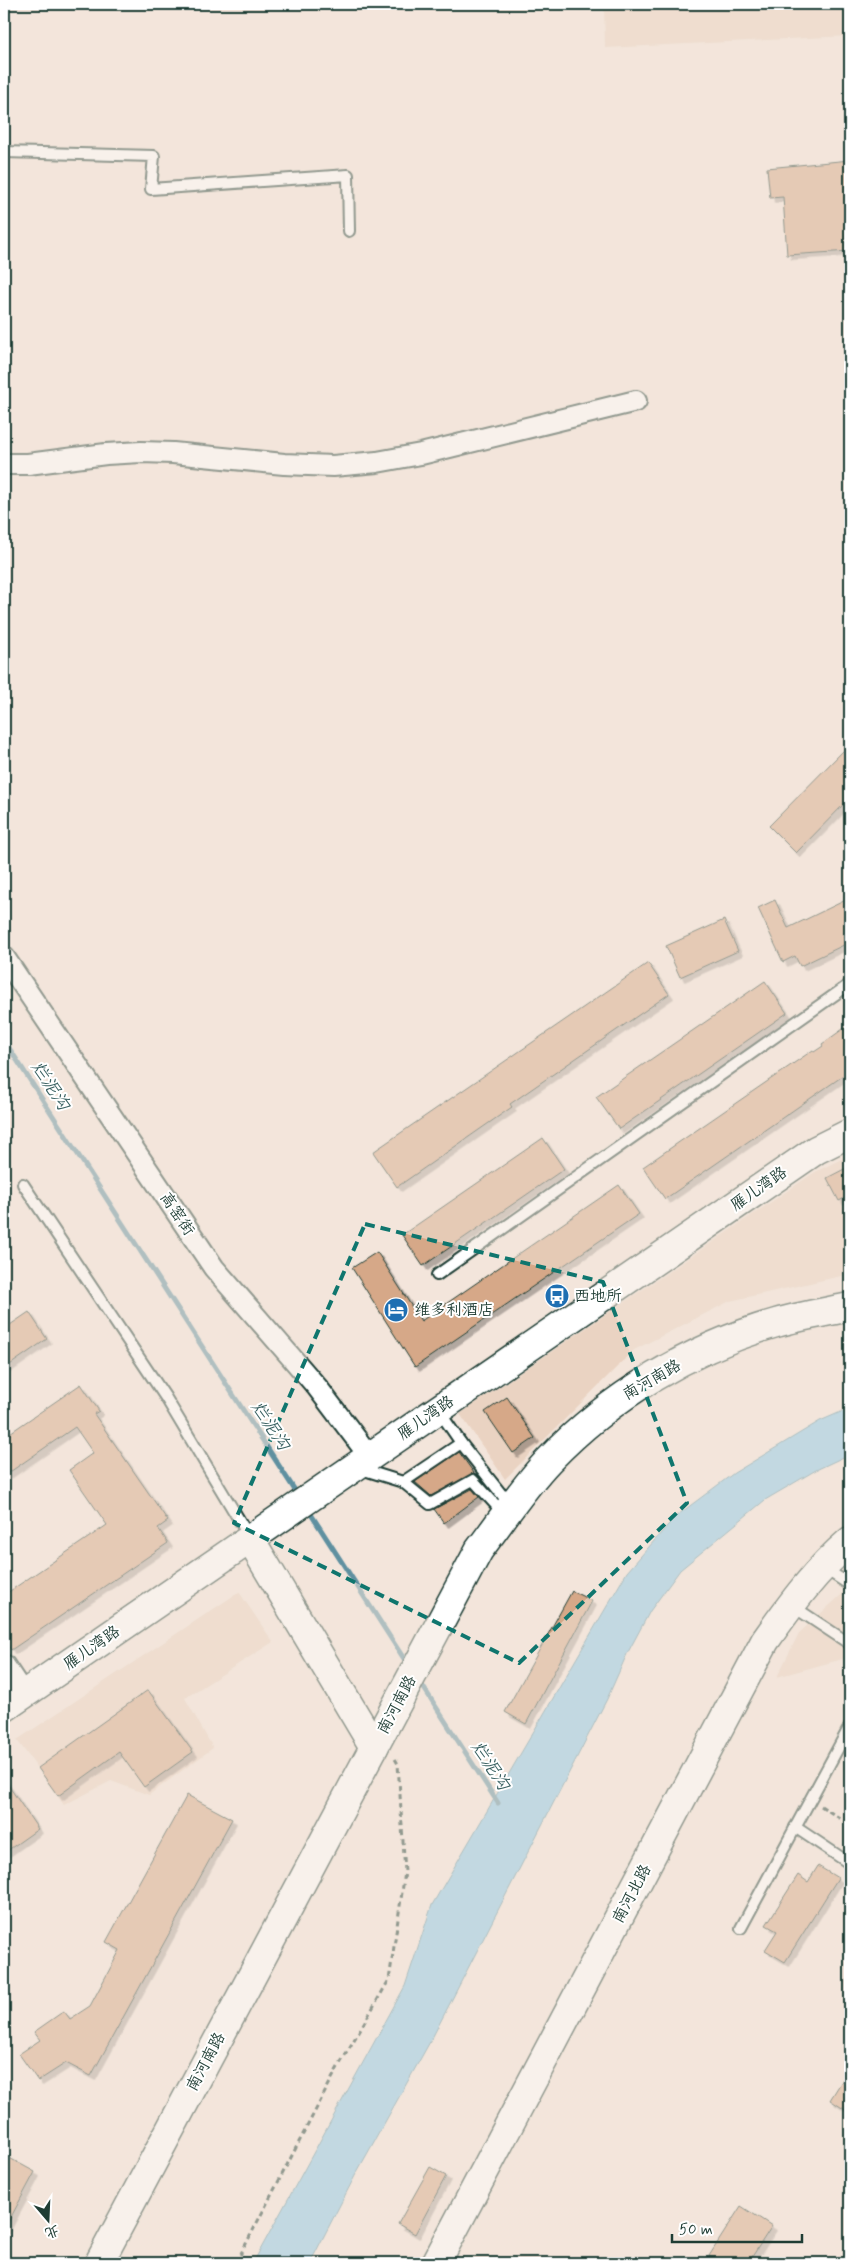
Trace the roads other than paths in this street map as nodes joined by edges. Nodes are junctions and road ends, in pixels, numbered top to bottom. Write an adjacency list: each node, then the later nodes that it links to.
1 (4, 152): 2 (lane)
2 (349, 231)
3 (636, 401): 4 (street)
4 (4, 464)
5 (4, 957): 13 (street, 高窑街)
6 (850, 984): 9 (lane)
7 (850, 1133): 11 (street, 雁儿湾路)
8 (23, 1184): 16 (lane)
9 (436, 1275)
10 (850, 1307): 15 (street, 南河南路)
11 (438, 1410): 12 (lane); 13 (street, 雁儿湾路)
12 (461, 1443): 14 (lane); 15 (lane)
13 (362, 1462): 14 (lane); 16 (street, 雁儿湾路)
14 (403, 1482): 15 (lane)
15 (509, 1512): 25 (street, 南河南路)
16 (257, 1534): 23 (street, 雁儿湾路); 25 (street)
17 (850, 1541): 18 (street, 南河北路)
18 (822, 1567): 19 (lane); 20 (street, 南河北路)
19 (850, 1585)
20 (790, 1605): 21 (lane); 30 (street, 南河北路)
21 (850, 1644)
22 (4, 1666): 23 (street)
23 (14, 1702)
24 (850, 1726): 26 (lane)
25 (378, 1741): 29 (street, 南河南路)
26 (795, 1827): 27 (lane); 28 (lane)
27 (848, 1863)
28 (741, 1928)
29 (99, 2263)
30 (436, 2263)

